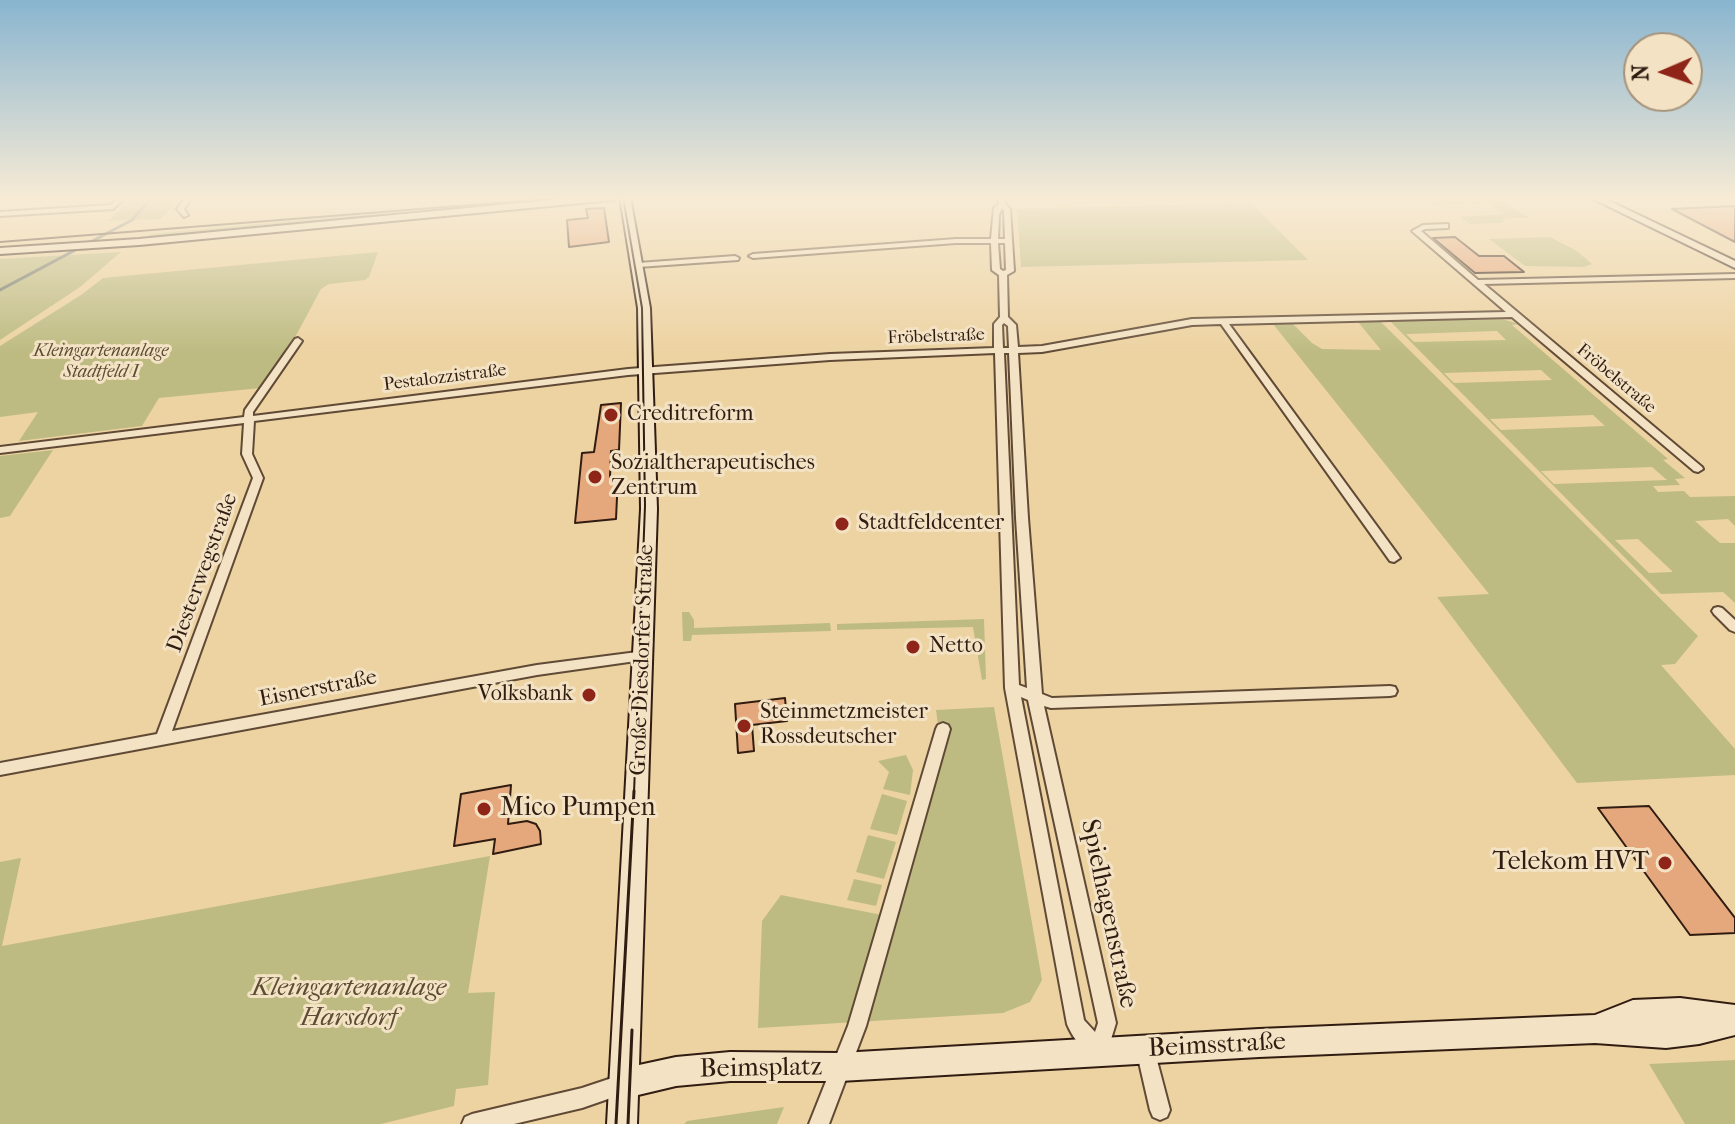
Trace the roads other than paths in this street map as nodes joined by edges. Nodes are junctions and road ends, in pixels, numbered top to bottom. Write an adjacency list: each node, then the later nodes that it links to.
1 (26, 249): 8 (main road)
2 (635, 249): 11 (main road, Große Diesdorfer Straße)
3 (842, 249): 9 (street)
4 (995, 249): 13 (street, Spielhagenstraße)
5 (1009, 249): 13 (street, Spielhagenstraße)
6 (1437, 249): 15 (street, Fröbelstraße)
7 (1703, 249): 12 (main road)
8 (0, 251)
9 (753, 256)
10 (735, 258): 11 (street)
11 (638, 265): 20 (main road, Große Diesdorfer Straße)
12 (1735, 265)
13 (1003, 274): 19 (street, Spielhagenstraße)
14 (1735, 276): 15 (street)
15 (1475, 282): 16 (street, Fröbelstraße)
16 (1513, 314): 17 (street, Fröbelstraße); 23 (street, Fröbelstraße)
17 (1223, 321): 19 (street, Fröbelstraße); 24 (street)
18 (298, 341): 21 (street)
19 (1006, 351): 20 (street, Fröbelstraße); 28 (street, Spielhagenstraße); 30 (street, Spielhagenstraße)
20 (647, 370): 21 (street, Pestalozzistraße); 27 (main road, Große Diesdorfer Straße)
21 (247, 418): 22 (street, Pestalozzistraße); 32 (street, Diesterwegstraße)
22 (0, 450)
23 (1698, 469)
24 (1394, 558)
25 (1718, 611): 26 (street)
26 (1735, 627)
27 (645, 656): 32 (street, Eisnerstraße); 38 (main road, Große Diesdorfer Straße)
28 (1012, 688): 30 (street); 36 (street, Spielhagenstraße)
29 (1390, 691): 30 (street)
30 (1035, 699): 36 (street, Spielhagenstraße)
31 (943, 729): 37 (street)
32 (162, 740): 33 (street, Eisnerstraße)
33 (0, 769)
34 (1735, 1020): 35 (main road, Beimsstraße)
35 (1145, 1049): 36 (main road, Beimsstraße); 39 (street)
36 (1098, 1052): 37 (main road, Beimsstraße)
37 (840, 1067): 38 (main road, Beimsplatz); 42 (street, Beimsplatz)
38 (624, 1084): 40 (street); 41 (main road, Große Diesdorfer Straße)
39 (1160, 1110)
40 (472, 1124)
41 (622, 1124)
42 (819, 1124)

